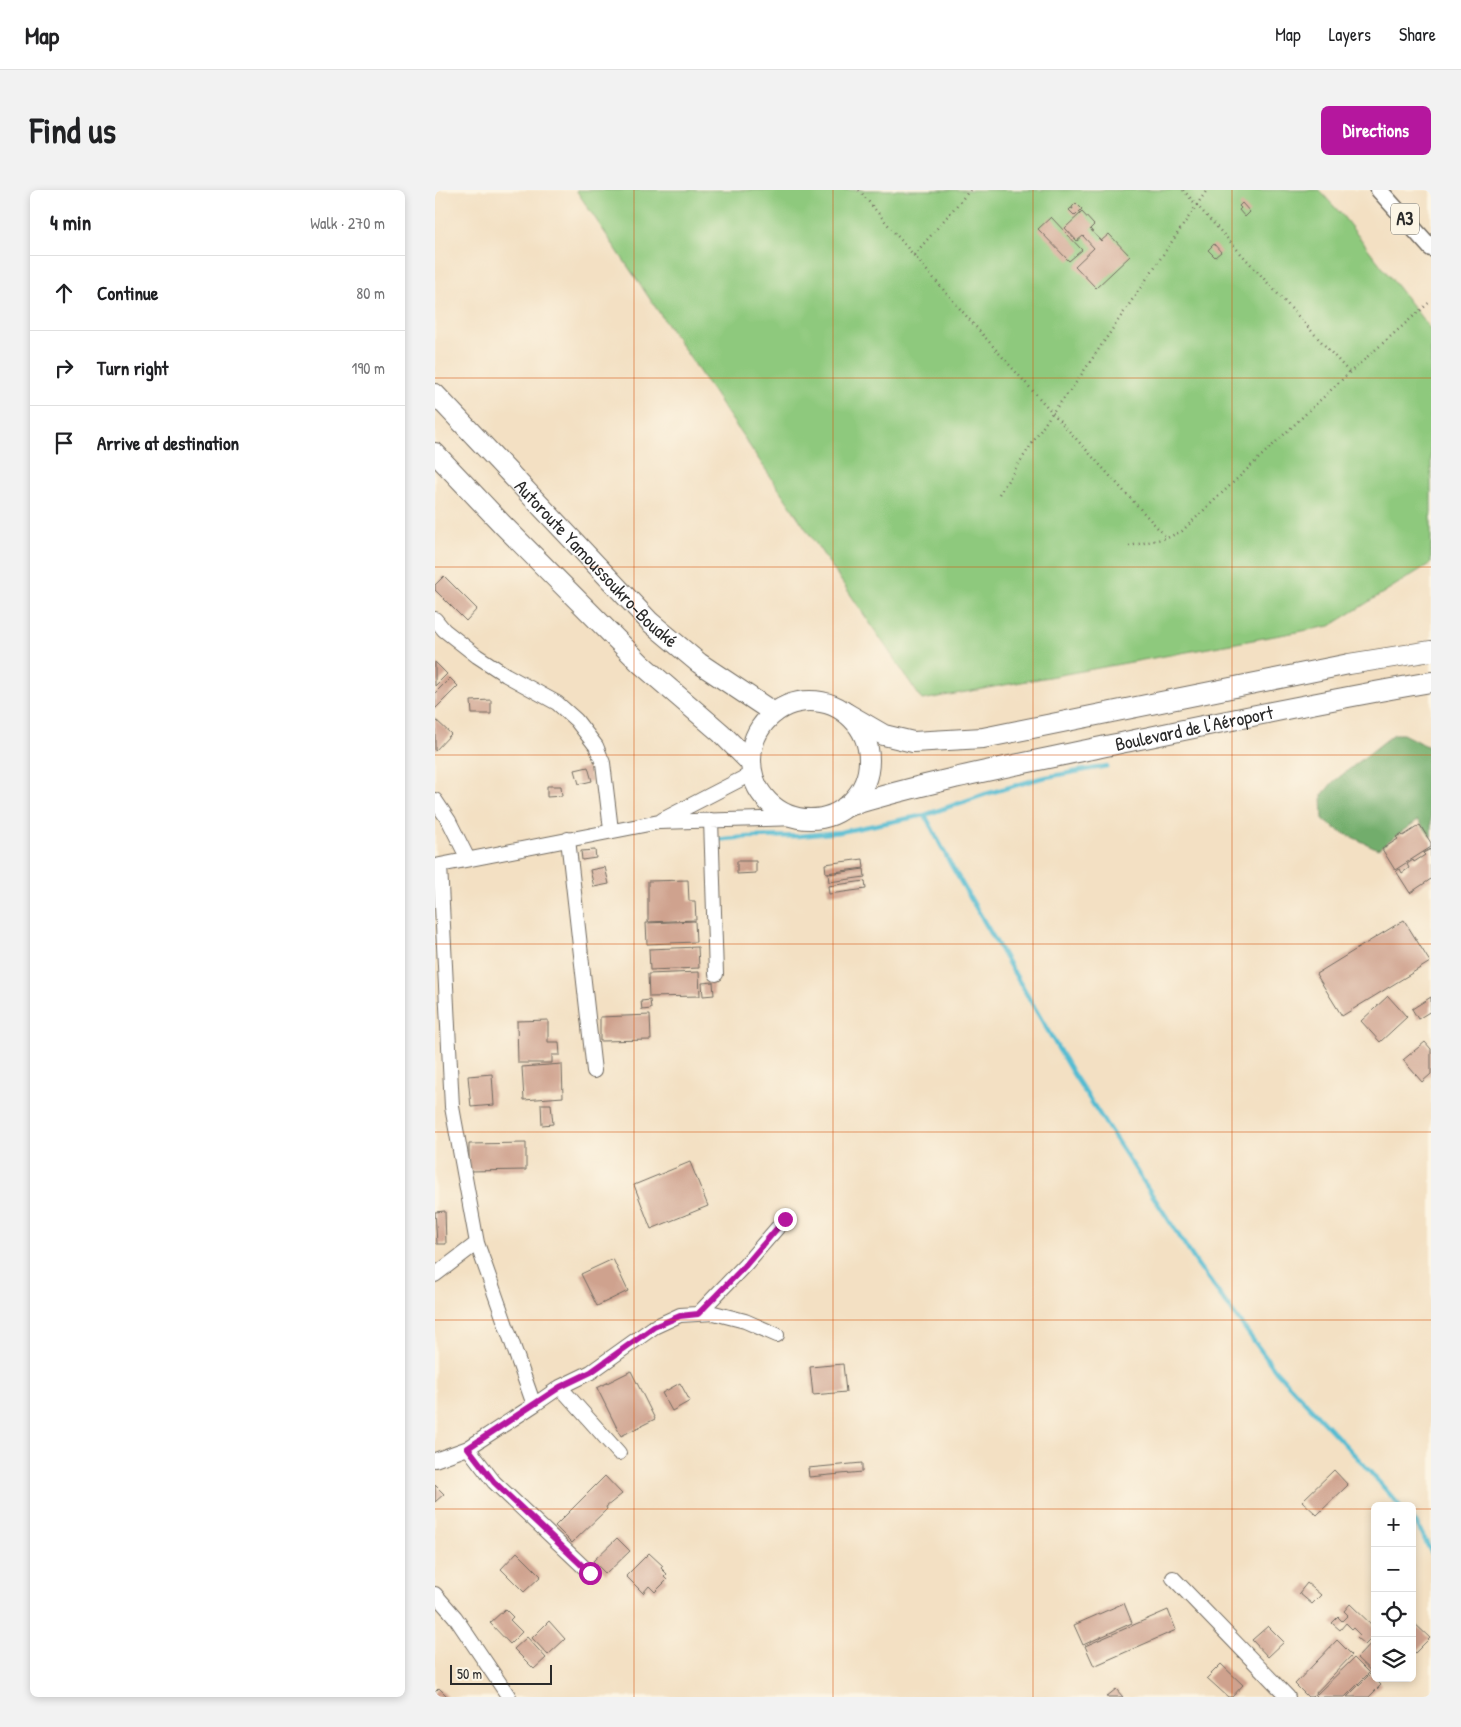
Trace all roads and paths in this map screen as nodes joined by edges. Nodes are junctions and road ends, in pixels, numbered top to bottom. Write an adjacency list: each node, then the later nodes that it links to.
1 (859, 190): 8 (path)
2 (970, 190): 8 (path)
3 (1183, 190): 6 (path)
4 (1207, 190): 6 (path)
5 (1379, 190): 7 (main road, A3)
6 (1197, 204): 10 (path); 12 (path)
7 (1431, 248)
8 (913, 256): 12 (path)
9 (1431, 301): 10 (path)
10 (1350, 372): 15 (path)
11 (435, 394): 21 (highway, Autoroute Yamoussoukro-Bouaké)
12 (1053, 413): 14 (path); 15 (path)
13 (435, 453): 22 (highway, Autoroute Yamoussoukro-Bouaké)
14 (999, 494)
15 (1167, 538): 16 (path)
16 (1129, 546)
17 (435, 619): 28 (street)
18 (1431, 651): 20 (highway, Boulevard de l'Aéroport)
19 (1431, 682): 24 (highway, Boulevard de l'Aéroport)
20 (846, 712): 21 (highway); 24 (highway)
21 (774, 713): 22 (highway)
22 (752, 768): 25 (highway); 27 (street)
23 (435, 800): 30 (street)
24 (845, 807): 25 (highway)
25 (800, 818): 26 (street)
26 (711, 820): 27 (street); 32 (street)
27 (659, 822): 28 (street)
28 (611, 830): 29 (street)
29 (568, 839): 30 (street); 33 (street)
30 (468, 859): 31 (street)
31 (438, 865): 35 (street)
32 (715, 974)
33 (594, 1071)
34 (785, 1219): 37 (street)
35 (477, 1243): 36 (street); 40 (street)
36 (435, 1275)
37 (698, 1314): 38 (street); 39 (street)
38 (777, 1335)
39 (560, 1387): 40 (street); 42 (street)
40 (534, 1405): 41 (street)
41 (468, 1448): 43 (street); 44 (street)
42 (619, 1453)
43 (435, 1460)
44 (590, 1573)
45 (1173, 1578): 48 (street)
46 (435, 1594): 47 (street)
47 (509, 1697)
48 (1288, 1697)

